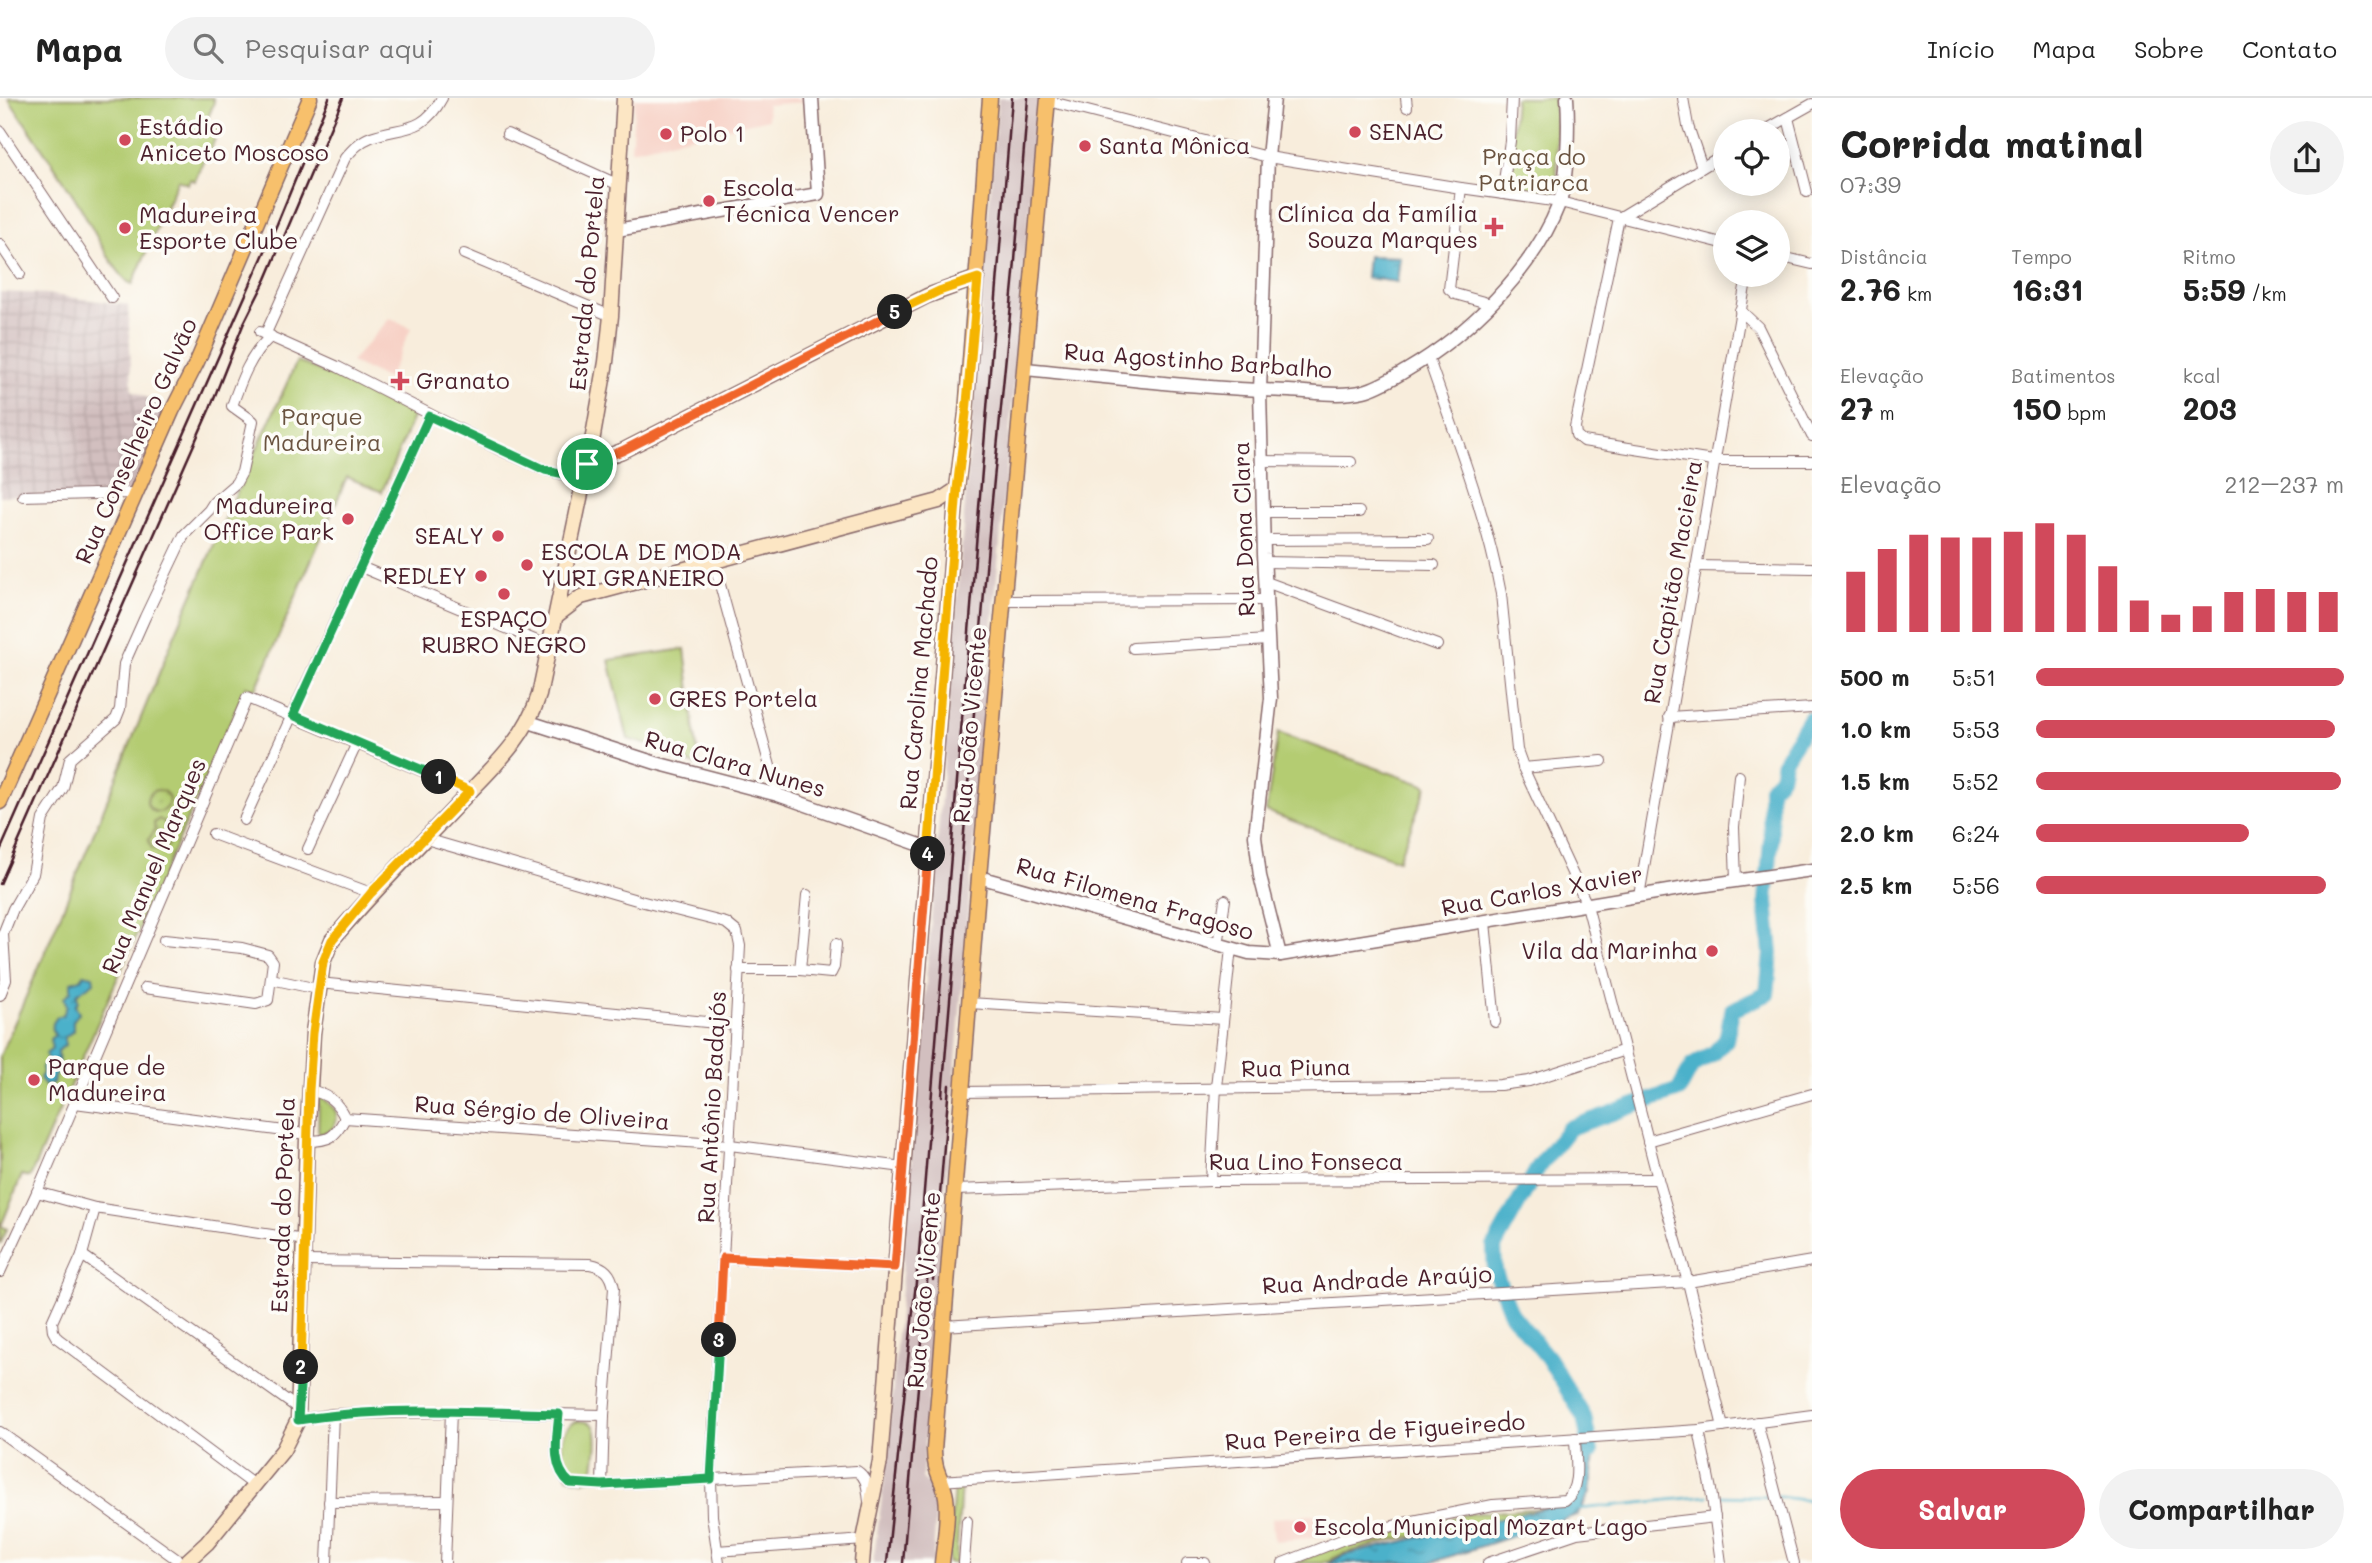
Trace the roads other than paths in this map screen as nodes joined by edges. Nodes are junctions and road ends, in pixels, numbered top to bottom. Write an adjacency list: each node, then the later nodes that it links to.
1 (310, 98): 51 (main road, Rua Conselheiro Galvão)
2 (442, 98): 37 (street)
3 (624, 98): 18 (main road, Estrada do Portela)
4 (812, 98): 24 (street)
5 (990, 98): 31 (main road, Rua Carolina Machado)
6 (1274, 98): 15 (street, Rua Dona Clara)
7 (1512, 98): 21 (street)
8 (1567, 98): 22 (street, Rua Agostinho Barbalho)
9 (1683, 98): 17 (street)
10 (1048, 100): 15 (street); 39 (main road, Rua João Vicente)
11 (1812, 104): 12 (street)
12 (1787, 118): 20 (street)
13 (0, 131): 33 (street)
14 (507, 134): 18 (street)
15 (1268, 157): 19 (street); 40 (street, Rua Dona Clara)
16 (1713, 161): 17 (street)
17 (1702, 167): 23 (street)
18 (619, 184): 24 (main road, Estrada do Portela)
19 (1461, 188): 21 (street); 34 (street)
20 (1807, 192)
21 (1503, 194): 22 (street)
22 (1560, 202): 23 (street); 34 (street, Rua Agostinho Barbalho)
23 (1619, 218): 25 (street); 44 (street)
24 (617, 230): 36 (main road, Estrada do Portela)
25 (1713, 241)
26 (0, 244): 30 (street)
27 (464, 254): 36 (street)
28 (1790, 259): 29 (street)
29 (1810, 263)
30 (20, 274)
31 (978, 278): 47 (main road); 48 (main road, Rua Carolina Machado)
32 (1745, 287): 35 (street, Rua Capitão Macieira)
33 (112, 298)
34 (1491, 304): 38 (street, Rua Agostinho Barbalho)
35 (1740, 310): 42 (street); 44 (street, Rua Capitão Macieira)
36 (611, 316): 47 (main road, Estrada do Portela)
37 (266, 333): 41 (street); 108 (street)
38 (1428, 357): 40 (street, Rua Agostinho Barbalho); 79 (street)
39 (1024, 369): 40 (street, Rua Agostinho Barbalho); 67 (main road, Rua João Vicente)
40 (1261, 391): 43 (street, Rua Dona Clara)
41 (429, 416): 47 (street); 61 (street)
42 (1812, 436)
43 (1262, 461): 46 (street); 52 (street, Rua Dona Clara)
44 (1713, 461): 45 (street); 60 (street, Rua Capitão Macieira)
45 (1812, 461)
46 (1351, 462)
47 (585, 470): 63 (main road, Estrada do Portela)
48 (957, 489): 50 (main road); 54 (main road, Rua Carolina Machado)
49 (23, 496): 51 (street)
50 (939, 501): 54 (main road); 58 (main road)
51 (133, 503): 81 (main road, Rua Conselheiro Galvão)
52 (1263, 512): 53 (street); 56 (street, Rua Dona Clara)
53 (1359, 512)
54 (955, 515): 88 (main road, Rua Carolina Machado)
55 (1428, 539): 56 (street)
56 (1264, 540): 57 (street, Rua Dona Clara)
57 (1265, 562): 59 (street); 64 (street, Rua Dona Clara)
58 (714, 563): 65 (main road); 83 (street)
59 (1434, 565)
60 (1696, 566): 62 (street); 75 (street, Rua Capitão Macieira)
61 (360, 567): 71 (street); 74 (street)
62 (1812, 568)
63 (563, 575): 65 (main road); 68 (main road, Estrada do Portela)
64 (1266, 582): 66 (street, Rua Dona Clara); 70 (street)
65 (581, 597): 68 (main road)
66 (1266, 600): 67 (street); 69 (street, Rua Dona Clara)
67 (1004, 601): 91 (main road, Rua João Vicente)
68 (556, 616): 71 (main road, Estrada do Portela)
69 (1269, 640): 72 (street); 102 (street, Rua Dona Clara)
70 (1437, 645)
71 (549, 646): 76 (main road, Estrada do Portela)
72 (1133, 648)
73 (1812, 708): 75 (street)
74 (293, 715): 77 (street, Rua Manuel Marques); 85 (street); 118 (street, Rua Manuel Marques)
75 (1670, 717): 95 (street, Rua Capitão Macieira)
76 (529, 722): 82 (main road, Estrada do Portela); 83 (street, Rua Clara Nunes)
77 (357, 743): 82 (street, Rua Manuel Marques); 89 (street)
78 (1602, 761): 79 (street)
79 (1523, 768): 97 (street)
80 (1738, 776): 92 (street)
81 (5, 777): 84 (main road, Rua Conselheiro Galvão)
82 (470, 791): 87 (main road, Estrada do Portela)
83 (778, 795): 88 (street, Rua Clara Nunes)
84 (0, 802)
85 (244, 820)
86 (213, 834): 93 (street)
87 (426, 839): 93 (main road, Estrada do Portela); 103 (street, Rua Antônio Badajós)
88 (929, 848): 123 (main road, Rua Carolina Machado)
89 (308, 849)
90 (1812, 870): 92 (street, Rua Carlos Xavier)
91 (979, 877): 101 (street, Rua Filomena Fragoso); 109 (main road, Rua João Vicente)
92 (1736, 880): 95 (street, Rua Carlos Xavier)
93 (371, 893): 106 (main road, Estrada do Portela)
94 (807, 895): 104 (street)
95 (1639, 896): 97 (street, Rua Carlos Xavier)
96 (1225, 900): 101 (street)
97 (1587, 905): 98 (street, Rua Carlos Xavier); 113 (street)
98 (1485, 922): 102 (street, Rua Carlos Xavier); 111 (street)
99 (164, 940): 105 (street)
100 (836, 943): 104 (street)
101 (1225, 947): 102 (street, Rua Filomena Fragoso); 110 (street)
102 (1280, 955)
103 (738, 970): 104 (street); 112 (street, Rua Antônio Badajós)
104 (800, 970)
105 (271, 979): 106 (street); 107 (street)
106 (318, 986): 112 (street); 115 (main road, Estrada do Portela)
107 (145, 988)
108 (0, 995)
109 (970, 1003): 110 (street); 116 (main road, Rua João Vicente)
110 (1223, 1019): 114 (street)
111 (1494, 1022)
112 (736, 1025): 122 (street, Rua Antônio Badajós)
113 (1625, 1050): 114 (street, Rua Piuna); 121 (street)
114 (1216, 1087): 116 (street, Rua Piuna); 125 (street)
115 (309, 1090): 119 (street); 120 (main road, Estrada do Portela)
116 (962, 1092): 126 (main road, Rua João Vicente)
117 (1812, 1094): 121 (street)
118 (75, 1103): 120 (street); 127 (street, Rua Manuel Marques)
119 (345, 1118): 120 (street); 122 (street, Rua Sérgio de Oliveira)
120 (307, 1138): 129 (main road, Estrada do Portela)
121 (1648, 1141): 124 (street)
122 (730, 1145): 123 (street, Rua Sérgio de Oliveira); 131 (street, Rua Antônio Badajós)
123 (903, 1167): 134 (main road, Rua Carolina Machado)
124 (1658, 1179): 125 (street, Rua Lino Fonseca); 136 (street)
125 (1211, 1181): 126 (street, Rua Lino Fonseca)
126 (954, 1190): 137 (main road, Rua João Vicente)
127 (37, 1192): 128 (street); 135 (street, Rua Manuel Marques)
128 (95, 1208): 129 (street); 130 (street)
129 (305, 1240): 132 (main road, Estrada do Portela)
130 (82, 1255): 139 (street); 151 (street)
131 (723, 1258): 134 (street); 149 (street, Rua Antônio Badajós)
132 (304, 1261): 139 (main road, Estrada do Portela); 142 (street)
133 (1812, 1261): 136 (street, Rua Andrade Araújo)
134 (895, 1267): 155 (main road, Rua Carolina Machado)
135 (0, 1272)
136 (1688, 1282): 137 (street, Rua Andrade Araújo); 145 (street)
137 (943, 1326): 150 (main road, Rua João Vicente)
138 (451, 1412): 140 (street); 141 (street); 153 (street)
139 (299, 1414): 141 (street); 151 (main road, Estrada do Portela)
140 (559, 1414): 142 (street); 152 (street)
141 (333, 1415): 154 (street)
142 (604, 1415): 152 (street)
143 (1812, 1415): 144 (street, Rua Pereira de Figueiredo)
144 (1757, 1422): 145 (street, Rua Pereira de Figueiredo); 172 (street)
145 (1723, 1427): 146 (street, Rua Pereira de Figueiredo)
146 (1699, 1430): 148 (street, Rua Pereira de Figueiredo); 156 (street)
147 (0, 1432): 160 (street)
148 (1577, 1438): 150 (street, Rua Pereira de Figueiredo); 169 (street)
149 (711, 1479): 152 (street); 155 (street); 159 (street, Rua Antônio Badajós)
150 (940, 1481): 165 (main road, Rua João Vicente)
151 (254, 1485): 160 (main road, Estrada do Portela)
152 (602, 1485)
153 (447, 1501): 154 (street); 162 (street)
154 (329, 1502): 161 (street)
155 (870, 1508): 158 (main road, Rua Carolina Machado)
156 (1715, 1513): 170 (street); 171 (street)
157 (967, 1521): 166 (street)
158 (864, 1540): 159 (street); 164 (main road, Rua Carolina Machado)
159 (717, 1551): 163 (street, Rua Antônio Badajós)
160 (184, 1563)
161 (327, 1563)
162 (445, 1563)
163 (719, 1563)
164 (862, 1563)
165 (942, 1563)
166 (964, 1563)
167 (1187, 1563): 168 (street)
168 (1205, 1563)
169 (1283, 1563)
170 (1488, 1563)
171 (1721, 1563)
172 (1794, 1563)

